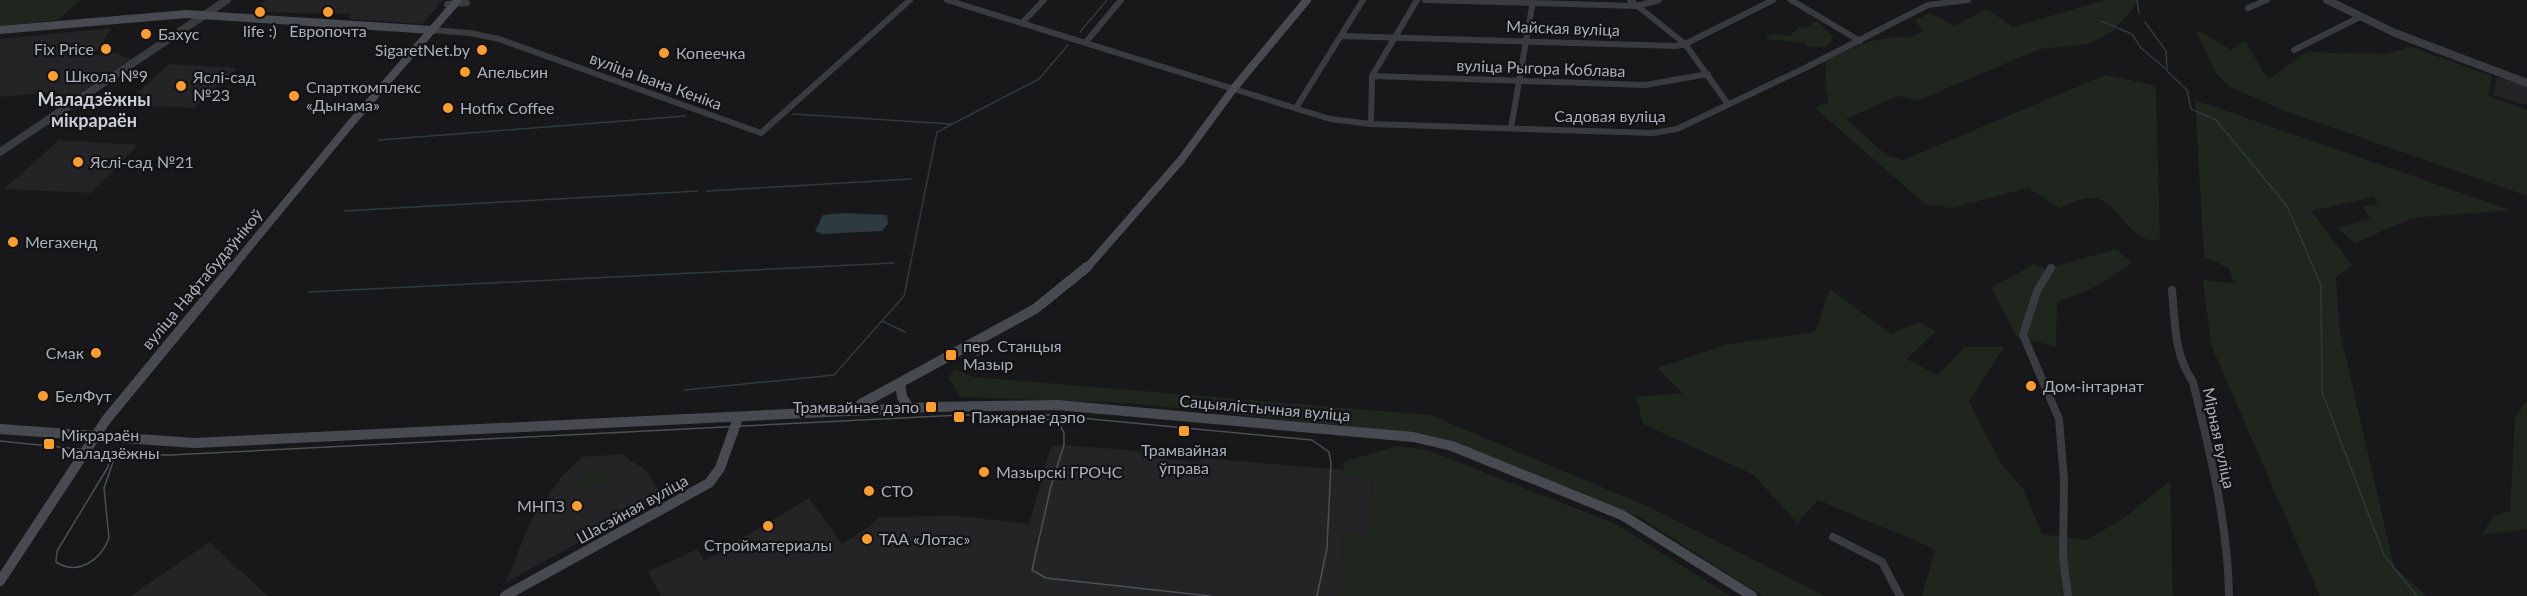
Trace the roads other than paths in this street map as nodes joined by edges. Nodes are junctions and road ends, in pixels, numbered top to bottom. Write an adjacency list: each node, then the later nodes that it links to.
1 (227, 0): 22 (street)
2 (910, 0): 25 (street, вуліца Івана Кеніка)
3 (947, 0): 24 (street, Садовая вуліца)
4 (1044, 0): 24 (street)
5 (1121, 0): 31 (street)
6 (1307, 0): 38 (main road)
7 (1363, 0): 27 (street)
8 (1417, 0): 28 (street)
9 (1425, 0): 17 (street)
10 (1630, 0): 20 (street)
11 (1659, 0): 20 (street)
12 (1773, 0): 19 (street, Майская вуліца)
13 (1791, 0): 30 (street)
14 (1968, 0): 30 (street, Садовая вуліца)
15 (2268, 0): 21 (street)
16 (2327, 0): 23 (street)
17 (1532, 1): 20 (street); 29 (street)
18 (459, 2): 25 (main road, вуліца Нафтабудаўнікоў)
19 (1761, 2): 32 (street, Майская вуліца)
20 (1637, 6): 32 (street)
21 (2248, 8)
22 (205, 15): 25 (main road); 26 (main road); 43 (street)
23 (2360, 17): 33 (street); 37 (street)
24 (1023, 22): 31 (street, Садовая вуліца)
25 (429, 29): 51 (main road, вуліца Нафтабудаўнікоў)
26 (0, 30)
27 (1341, 36): 28 (street, Майская вуліца); 40 (street)
28 (1394, 37): 29 (street, Майская вуліца); 35 (street)
29 (1527, 40): 32 (street, Майская вуліца); 36 (street)
30 (1860, 41): 39 (street, Садовая вуліца)
31 (1086, 42): 38 (street, Садовая вуліца)
32 (1685, 44): 34 (street)
33 (2294, 50)
34 (1708, 74): 36 (street, вуліца Рыгора Коблава); 39 (street)
35 (1372, 76): 36 (street, вуліца Рыгора Коблава); 41 (street)
36 (1520, 80): 42 (street)
37 (2527, 83)
38 (1234, 88): 40 (street, Садовая вуліца); 46 (main road)
39 (1728, 104): 42 (street, Садовая вуліца)
40 (1296, 108): 41 (street, Садовая вуліца)
41 (1371, 124): 42 (street, Садовая вуліца)
42 (1511, 128)
43 (0, 152)
44 (2051, 268): 57 (street)
45 (2172, 290): 58 (street, Мірная вуліца)
46 (900, 383): 47 (main road); 48 (main road)
47 (909, 408): 48 (main road, Сацыялістычная вуліца); 55 (main road, Сацыялістычная вуліца)
48 (856, 411): 49 (main road, Сацыялістычная вуліца)
49 (738, 418): 51 (main road, Сацыялістычная вуліца); 54 (main road, Шасэйная вуліца)
50 (0, 429): 51 (main road)
51 (96, 435): 53 (main road, вуліца Нафтабудаўнікоў)
52 (1833, 537): 56 (street)
53 (0, 581)
54 (505, 596)
55 (1752, 596)
56 (1900, 596)
57 (2068, 596)
58 (2229, 596)

